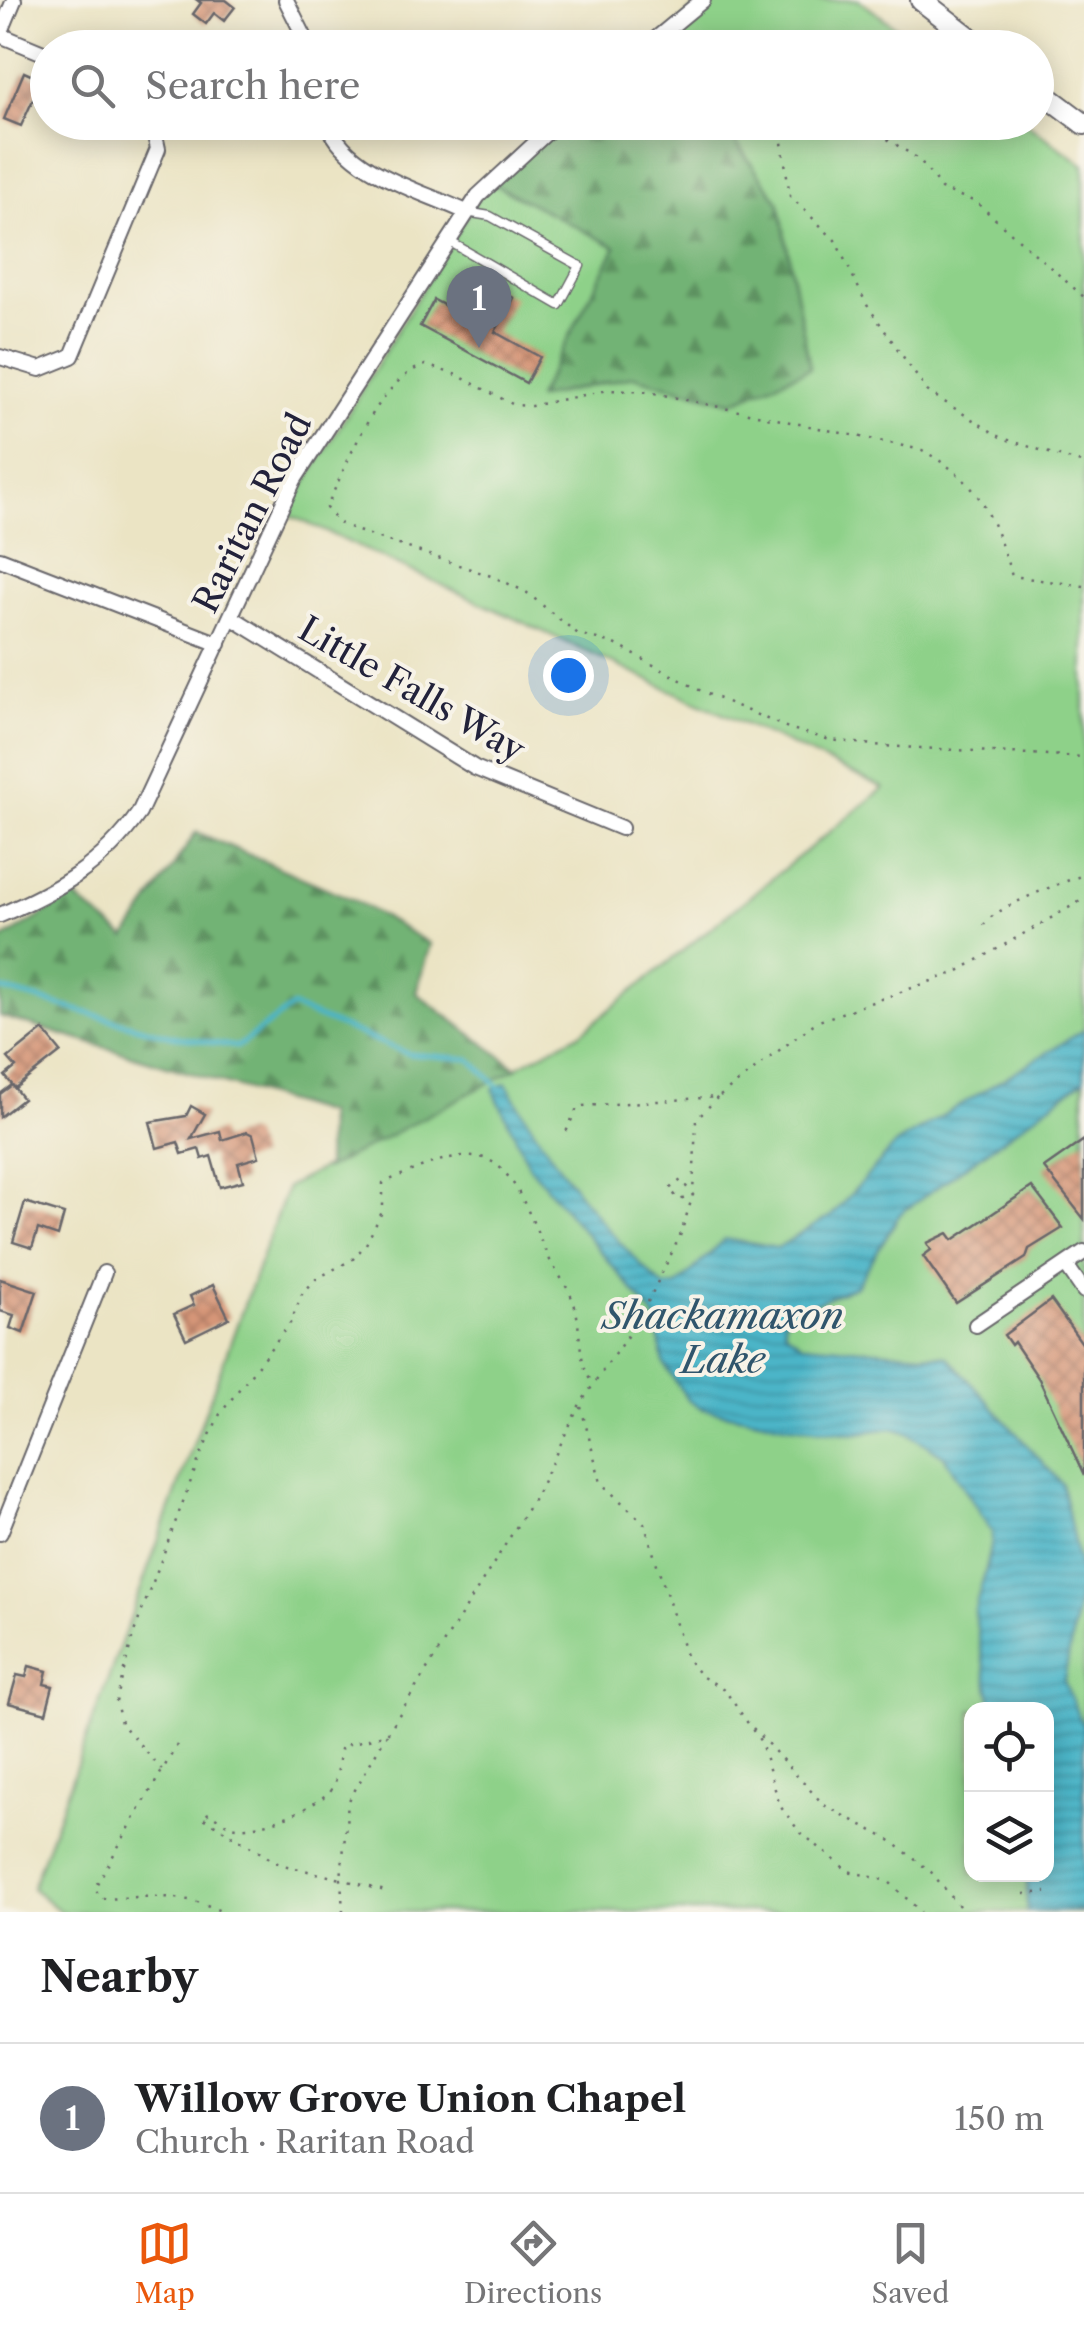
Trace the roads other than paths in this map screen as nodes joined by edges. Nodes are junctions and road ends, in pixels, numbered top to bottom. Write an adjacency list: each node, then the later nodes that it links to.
1 (14, 0): 8 (street)
2 (286, 0): 5 (street)
3 (703, 0): 6 (street)
4 (920, 0): 7 (main road)
5 (301, 30)
6 (667, 30)
7 (959, 30)
8 (0, 34): 9 (street)
9 (30, 47)
10 (1054, 102): 11 (main road)
11 (1084, 124)
12 (156, 140): 17 (street)
13 (335, 140): 15 (street)
14 (540, 140): 15 (street, Raritan Road)
15 (466, 212): 16 (street, Raritan Road); 16 (lane)
16 (447, 240): 19 (street, Raritan Road)
17 (0, 357)
18 (0, 559): 20 (street)
19 (232, 617): 20 (street, Raritan Road); 21 (street, Little Falls Way)
20 (219, 644): 22 (street, Raritan Road)
21 (621, 828)
22 (0, 915)
23 (1084, 1252): 24 (street)
24 (1066, 1265): 26 (street); 27 (street)
25 (104, 1273): 28 (street)
26 (1084, 1291)
27 (976, 1325)
28 (0, 1533)

